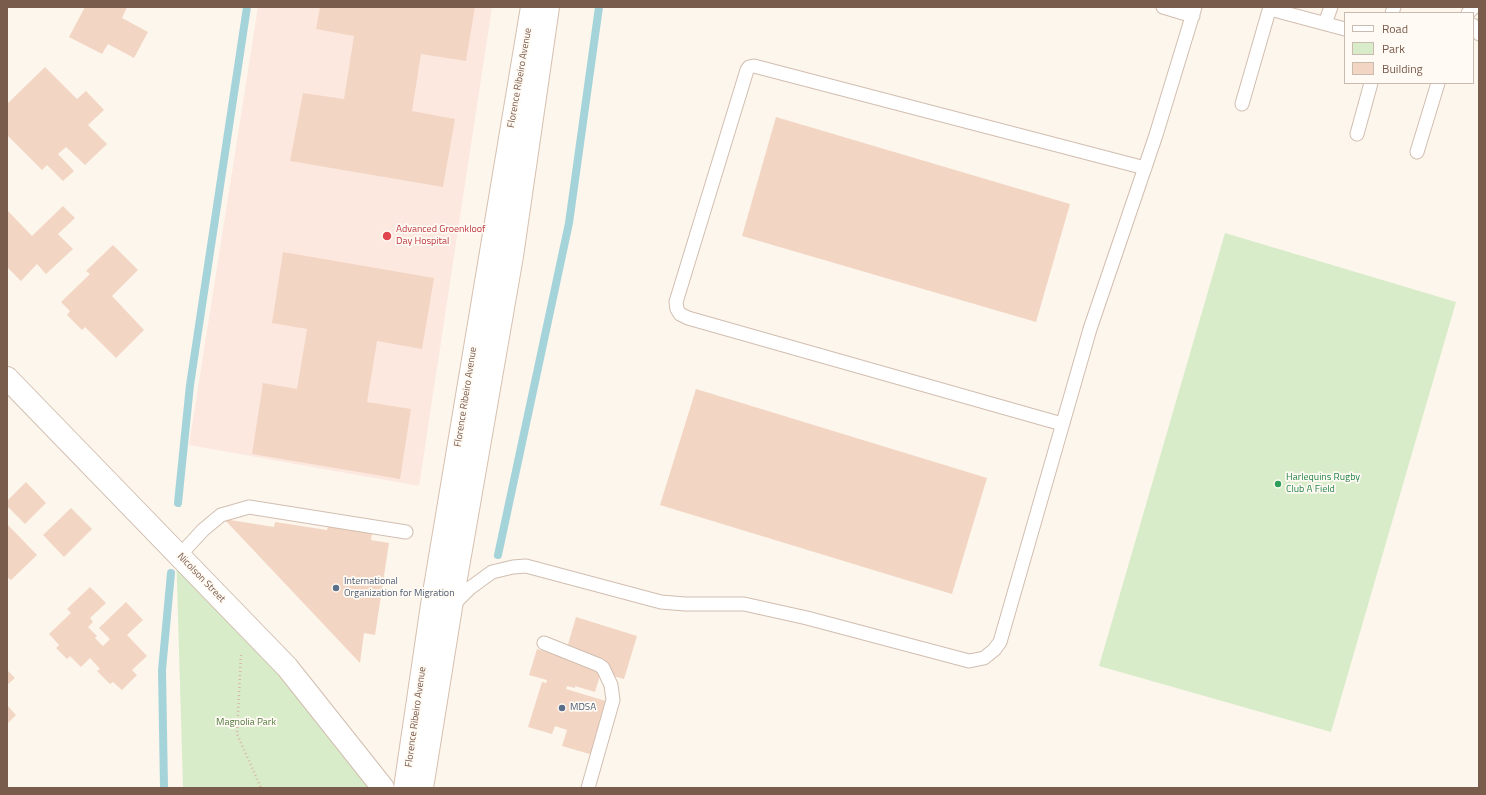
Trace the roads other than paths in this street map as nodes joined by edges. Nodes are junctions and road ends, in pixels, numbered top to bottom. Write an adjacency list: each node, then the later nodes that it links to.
1 (532, 7): 22 (main road, Florence Ribeiro Avenue)
2 (548, 7): 19 (main road, Florence Ribeiro Avenue)
3 (1163, 7): 6 (lane)
4 (1331, 7): 7 (lane)
5 (1270, 8): 7 (lane); 11 (lane)
6 (1194, 12): 14 (lane)
7 (1325, 23): 8 (lane)
8 (1344, 29)
9 (1372, 84): 12 (lane)
10 (1438, 84): 13 (lane)
11 (1242, 104)
12 (1357, 134)
13 (1417, 152)
14 (1145, 168): 16 (lane); 16 (lane)
15 (7, 378): 18 (main road, Nicolson Street)
16 (1062, 424): 19 (lane)
17 (406, 532): 18 (lane)
18 (179, 556): 21 (main road, Nicolson Street)
19 (451, 607): 23 (main road, Florence Ribeiro Avenue)
20 (544, 643): 24 (lane)
21 (383, 788)
22 (405, 788)
23 (422, 788)
24 (588, 788)

